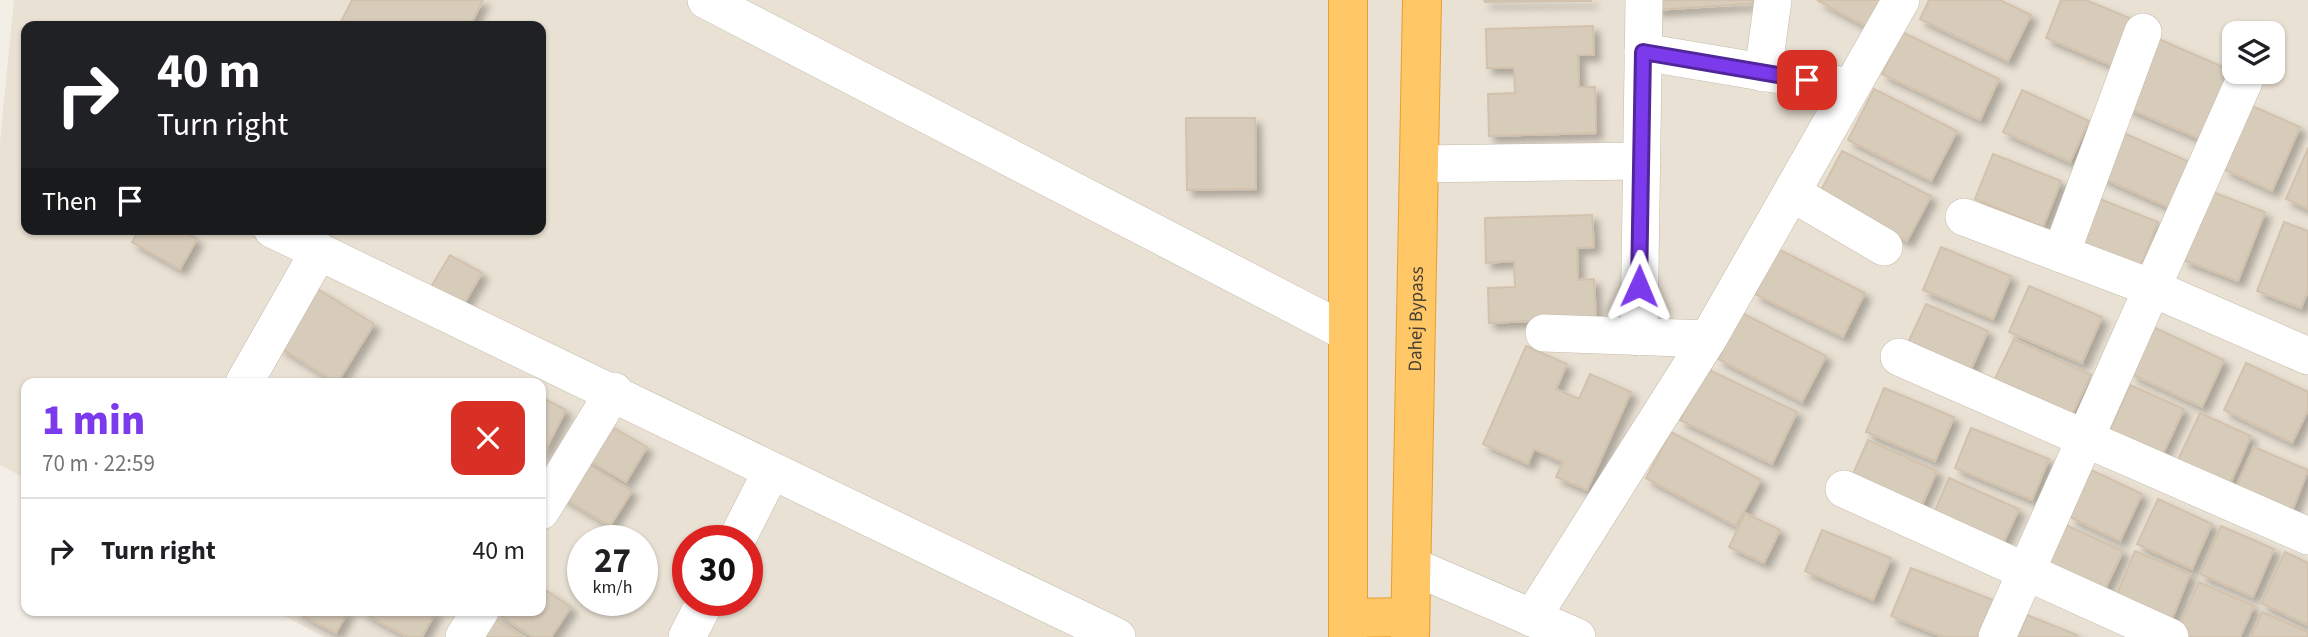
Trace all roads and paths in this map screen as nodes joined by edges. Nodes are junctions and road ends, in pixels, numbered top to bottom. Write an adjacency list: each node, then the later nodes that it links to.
1 (706, 0): 21 (street)
2 (1348, 0): 21 (highway)
3 (1422, 0): 13 (highway, Dahej Bypass)
4 (1644, 0): 8 (street)
5 (1773, 0): 9 (street)
6 (1901, 0): 11 (street)
7 (2143, 32): 19 (street)
8 (1643, 52): 9 (street); 12 (street)
9 (1763, 73): 11 (street)
10 (2243, 84): 20 (street)
11 (1851, 87): 14 (street)
12 (1642, 161): 13 (street); 23 (street)
13 (1419, 164): 35 (highway, Dahej Bypass)
14 (1792, 193): 17 (street); 24 (street)
15 (1964, 217): 19 (street)
16 (285, 235): 18 (street)
17 (1884, 247)
18 (318, 251): 27 (street); 28 (street)
19 (2061, 254): 20 (street)
20 (2152, 288): 25 (street); 29 (street)
21 (1348, 333): 40 (highway)
22 (1544, 333): 23 (street)
23 (1639, 337): 24 (street)
24 (1709, 339): 39 (street)
25 (2305, 348)
26 (1899, 357): 29 (street)
27 (247, 378)
28 (614, 391): 30 (street); 32 (street)
29 (2085, 437): 34 (street); 36 (street)
30 (771, 472): 33 (street); 44 (street)
31 (1844, 489): 36 (street)
32 (546, 503)
33 (744, 525)
34 (2308, 536)
35 (1412, 566): 39 (street); 41 (highway, Dahej Bypass)
36 (2025, 573): 46 (street); 47 (street)
37 (477, 616): 42 (street)
38 (698, 616): 43 (street)
39 (1532, 618): 45 (street)
40 (1348, 627): 41 (highway)
41 (1410, 627)
42 (464, 637)
43 (687, 637)
44 (1117, 637)
45 (1577, 637)
46 (1997, 637)
47 (2170, 637)

